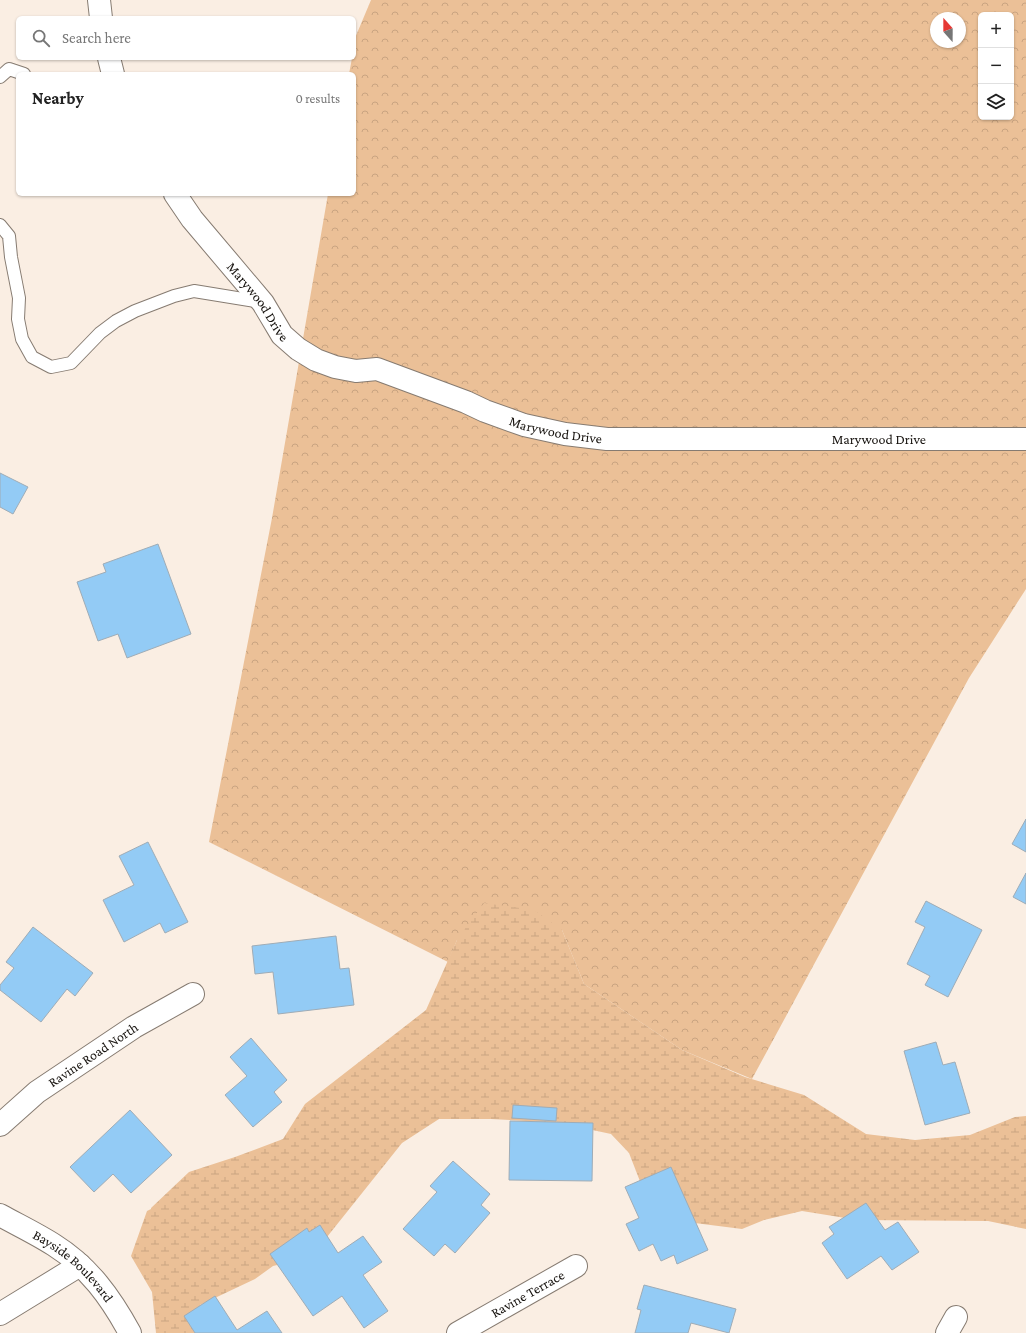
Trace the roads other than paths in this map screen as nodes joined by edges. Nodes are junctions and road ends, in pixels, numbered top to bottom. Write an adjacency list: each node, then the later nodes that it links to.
1 (99, 0): 2 (street)
2 (101, 16)
3 (110, 60): 5 (street)
4 (19, 72): 6 (lane)
5 (112, 72)
6 (0, 77)
7 (176, 196): 9 (street, Marywood Drive)
8 (0, 225): 9 (lane)
9 (263, 303): 10 (street, Marywood Drive)
10 (1026, 439)
11 (193, 994): 12 (street, Ravine Road North)
12 (0, 1125)
13 (0, 1215): 14 (street, Bayside Boulevard)
14 (80, 1265): 16 (street); 17 (street, Bayside Boulevard)
15 (576, 1266): 18 (street, Ravine Terrace)
16 (0, 1314)
17 (130, 1333)
18 (458, 1333)

